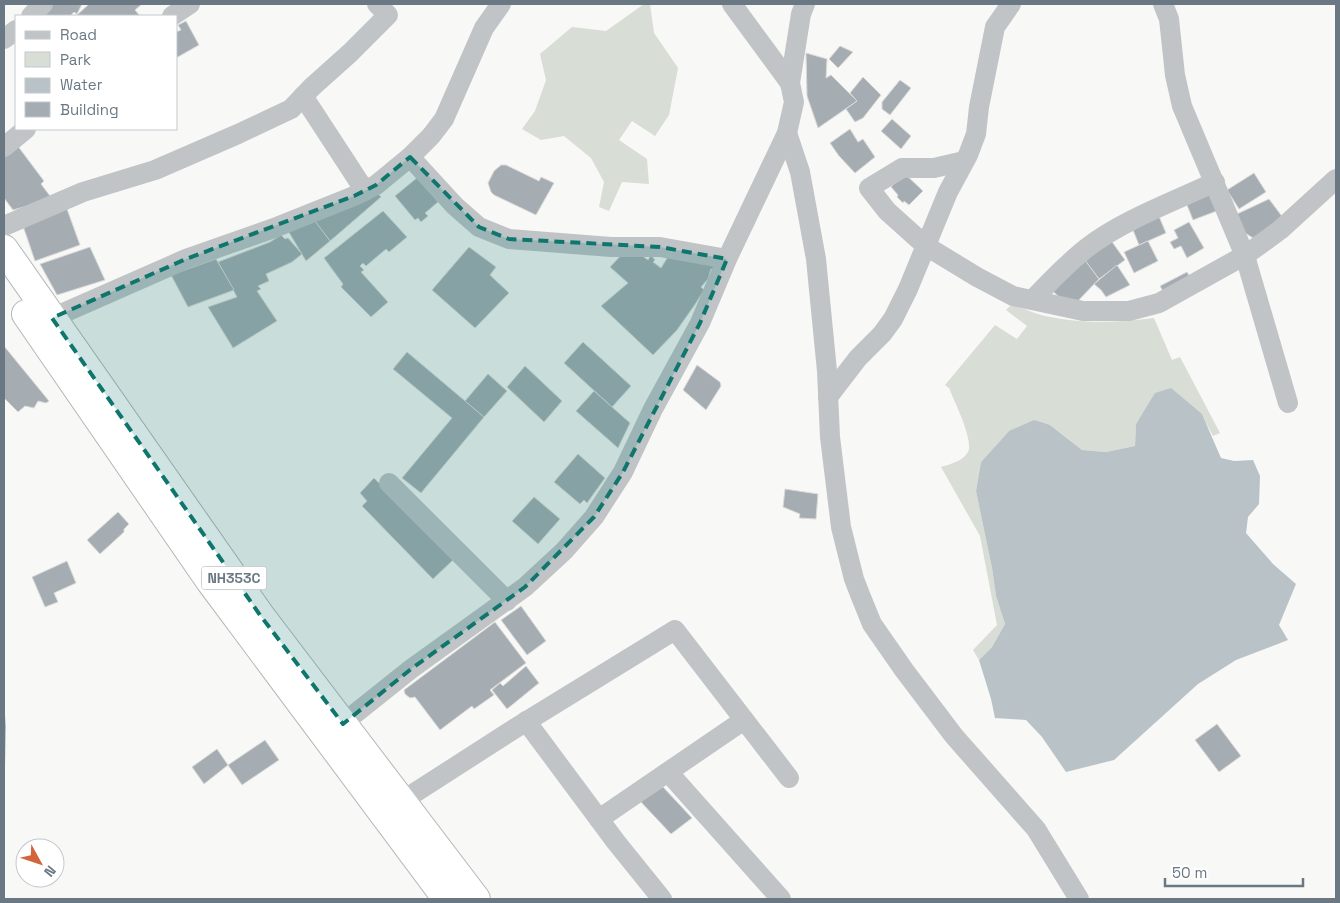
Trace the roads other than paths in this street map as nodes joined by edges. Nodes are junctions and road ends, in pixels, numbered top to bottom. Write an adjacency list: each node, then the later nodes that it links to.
1 (43, 4): 9 (street)
2 (190, 4): 10 (street)
3 (377, 4): 14 (street)
4 (501, 4): 18 (street)
5 (732, 4): 13 (street)
6 (805, 4): 13 (street)
7 (1011, 4): 19 (street)
8 (1163, 4): 21 (street)
9 (32, 15)
10 (174, 15)
11 (15, 31): 12 (street)
12 (4, 39)
13 (790, 83): 16 (street)
14 (304, 96): 22 (street); 23 (street)
15 (25, 130): 17 (street)
16 (787, 133): 27 (street); 31 (street)
17 (4, 147)
18 (410, 157): 22 (street); 27 (street)
19 (964, 161): 24 (street); 24 (street)
20 (1336, 179): 26 (street)
21 (1215, 182): 26 (street); 29 (street)
22 (364, 191): 30 (street)
23 (4, 226)
24 (926, 246): 29 (street); 31 (street)
25 (4, 249): 30 (highway, NH353C)
26 (1245, 256): 29 (street); 32 (street)
27 (727, 259): 34 (street)
28 (4, 281): 37 (highway, NH353C)
29 (1032, 300)
30 (52, 318): 37 (highway, NH353C)
31 (828, 397): 46 (street)
32 (1288, 403)
33 (389, 483): 34 (street)
34 (506, 601): 37 (street)
35 (744, 720): 36 (street); 38 (street); 39 (street)
36 (526, 722): 40 (street); 41 (street)
37 (335, 730): 40 (highway, NH353C)
38 (668, 772): 41 (street); 45 (street)
39 (789, 778)
40 (392, 807): 42 (highway, NH353C); 43 (highway, NH353C)
41 (599, 819): 44 (street)
42 (448, 899)
43 (476, 899)
44 (662, 899)
45 (781, 899)
46 (1079, 899)

